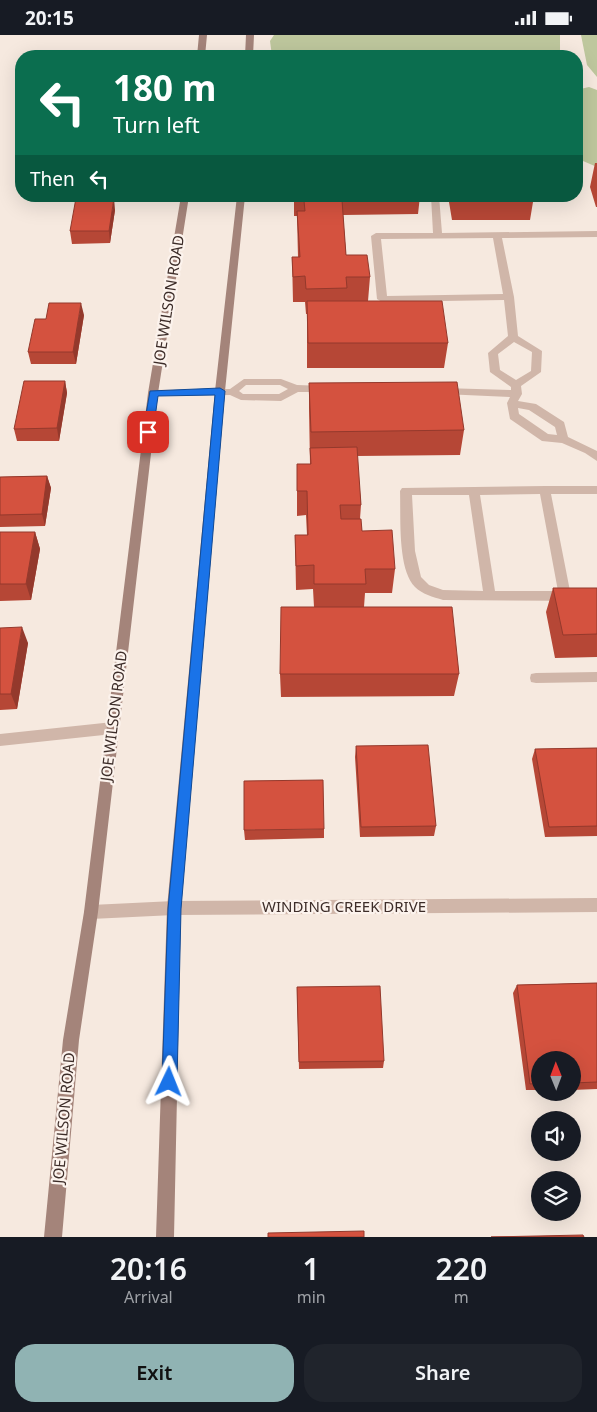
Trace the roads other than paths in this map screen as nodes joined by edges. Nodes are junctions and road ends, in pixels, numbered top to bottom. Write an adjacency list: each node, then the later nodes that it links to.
1 (203, 35): 3 (main road)
2 (250, 35): 4 (main road)
3 (202, 50)
4 (249, 50)
5 (184, 202): 17 (main road, JOE WILSON ROAD)
6 (241, 202): 16 (main road)
7 (435, 202): 10 (street)
8 (597, 234): 9 (street)
9 (496, 235): 10 (street); 11 (street)
10 (438, 236): 11 (street)
11 (509, 297): 12 (street)
12 (513, 337): 18 (street); 18 (street)
13 (296, 388): 14 (street); 16 (street); 16 (street)
14 (334, 389)
15 (430, 391): 18 (street)
16 (226, 392): 17 (street); 32 (main road)
17 (153, 393): 29 (main road, JOE WILSON ROAD)
18 (515, 394): 19 (street); 19 (street)
19 (563, 439): 20 (street)
20 (597, 457)
21 (545, 490): 22 (street); 23 (street); 25 (street)
22 (597, 490)
23 (474, 491): 24 (street); 24 (street)
24 (490, 595): 25 (street)
25 (565, 595): 26 (street)
26 (597, 596)
27 (597, 677): 28 (street)
28 (536, 678)
29 (113, 728): 30 (street); 33 (main road, JOE WILSON ROAD)
30 (0, 740)
31 (597, 905): 32 (street, WINDING CREEK DRIVE)
32 (174, 909): 33 (street, WINDING CREEK DRIVE); 35 (main road)
33 (91, 911): 34 (main road, JOE WILSON ROAD)
34 (53, 1237)
35 (165, 1237)

